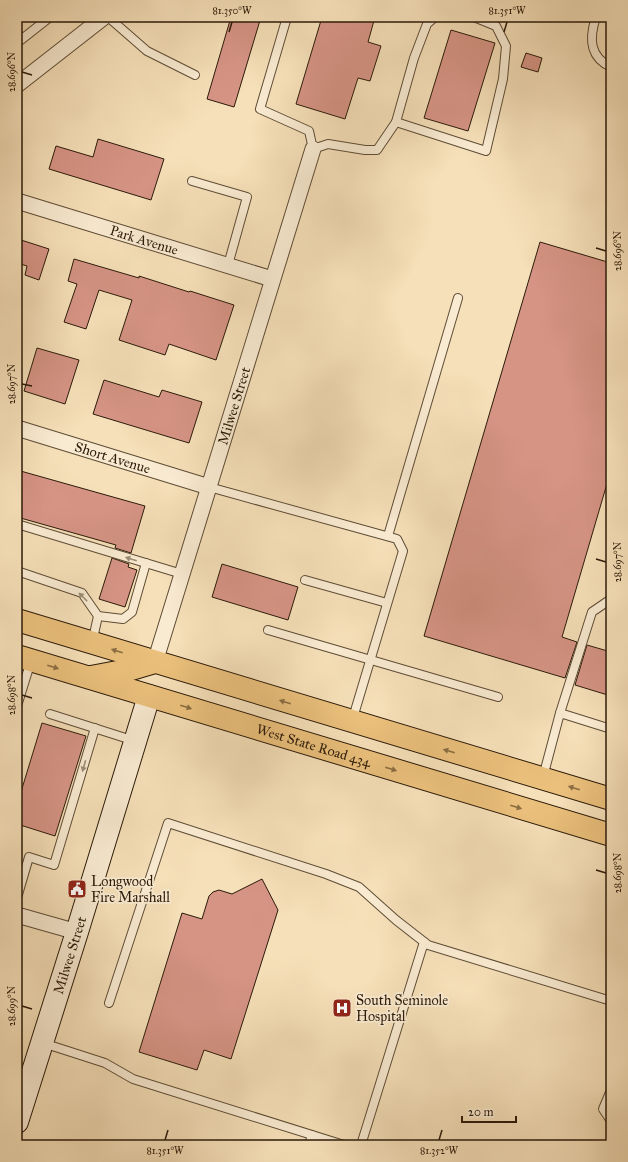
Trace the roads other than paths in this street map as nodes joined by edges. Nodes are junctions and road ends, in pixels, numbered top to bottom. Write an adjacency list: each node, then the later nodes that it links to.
1 (50, 17): 8 (lane)
2 (104, 17): 11 (street)
3 (108, 17): 10 (lane)
4 (287, 17): 13 (lane)
5 (435, 17): 12 (lane)
6 (474, 17): 12 (lane)
7 (596, 17): 9 (lane)
8 (17, 43)
9 (611, 67)
10 (195, 75)
11 (17, 85)
12 (396, 122): 13 (lane)
13 (313, 149): 17 (street, Milwee Street)
14 (192, 181): 16 (lane)
15 (17, 201): 16 (street, Park Avenue)
16 (228, 265): 17 (street, Park Avenue)
17 (272, 279): 20 (street, Milwee Street)
18 (458, 298): 22 (lane)
19 (17, 428): 20 (street, Short Avenue)
20 (209, 487): 22 (lane); 25 (street, Milwee Street)
21 (17, 524): 23 (lane, one-way to 21)
22 (388, 536): 28 (lane)
23 (146, 563): 25 (lane); 29 (lane)
24 (17, 571): 29 (lane, one-way to 24)
25 (182, 574): 35 (street, Milwee Street)
26 (305, 580): 28 (lane)
27 (611, 599): 41 (lane)
28 (387, 604): 34 (lane)
29 (98, 616): 32 (lane)
30 (17, 620): 32 (main road)
31 (268, 630): 34 (lane)
32 (92, 643): 35 (main road, one-way to 32)
33 (24, 658): 36 (main road, West State Road 434, one-way to 36); 40 (lane)
34 (370, 661): 39 (lane); 43 (lane)
35 (155, 662): 36 (main road); 37 (main road)
36 (88, 678): 38 (main road, West State Road 434)
37 (208, 678): 38 (main road); 43 (main road, one-way to 37)
38 (149, 696): 46 (street, Milwee Street); 49 (main road, West State Road 434, one-way to 49)
39 (498, 697)
40 (17, 706)
41 (560, 713): 45 (lane); 47 (lane)
42 (50, 714): 44 (lane)
43 (352, 722): 47 (main road, one-way to 43)
44 (95, 728): 46 (lane); 50 (lane, one-way to 50)
45 (611, 729)
46 (135, 741): 52 (street, Milwee Street)
47 (543, 778): 48 (main road, one-way to 47)
48 (611, 799)
49 (611, 835)
50 (17, 898)
51 (17, 915): 52 (street)
52 (77, 932): 56 (street, Milwee Street)
53 (424, 942): 54 (lane); 55 (lane); 63 (lane)
54 (611, 1001)
55 (109, 1003)
56 (42, 1042): 59 (street, Milwee Street); 60 (lane)
57 (611, 1090): 58 (lane)
58 (611, 1121)
59 (17, 1122)
60 (312, 1135): 61 (lane); 62 (lane)
61 (309, 1145)
62 (344, 1145)
63 (361, 1145)

